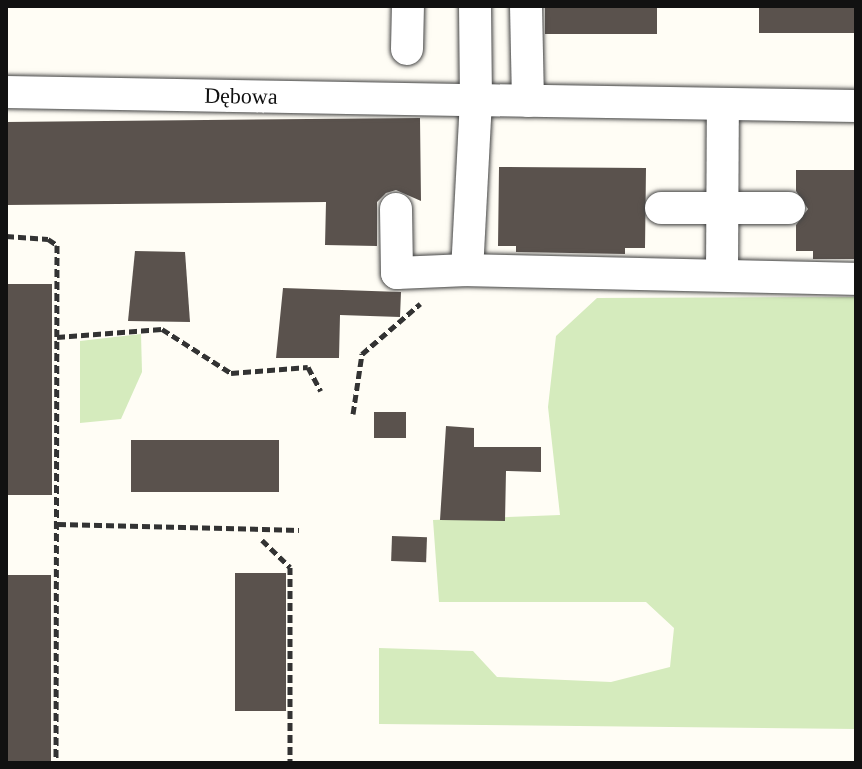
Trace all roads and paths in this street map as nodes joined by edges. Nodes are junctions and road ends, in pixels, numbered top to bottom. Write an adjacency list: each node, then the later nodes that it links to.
1 (408, 6): 4 (street)
2 (475, 6): 6 (street)
3 (526, 6): 7 (street)
4 (407, 49)
5 (6, 92): 6 (street, Dębowa)
6 (476, 100): 7 (street, Dębowa); 15 (street)
7 (528, 101): 8 (street, Dębowa)
8 (723, 105): 9 (street, Dębowa); 10 (street)
9 (856, 106)
10 (722, 207): 11 (street); 12 (street); 16 (street)
11 (661, 208)
12 (789, 208)
13 (396, 209): 15 (street)
14 (6, 236): 19 (path)
15 (467, 270): 16 (street)
16 (722, 275): 17 (street)
17 (856, 279)
18 (432, 300): 21 (path)
19 (57, 337): 20 (path); 22 (path)
20 (321, 391)
21 (353, 414)
22 (58, 524): 23 (path); 25 (path)
23 (299, 530)
24 (262, 540): 26 (path)
25 (56, 763)
26 (290, 763)

